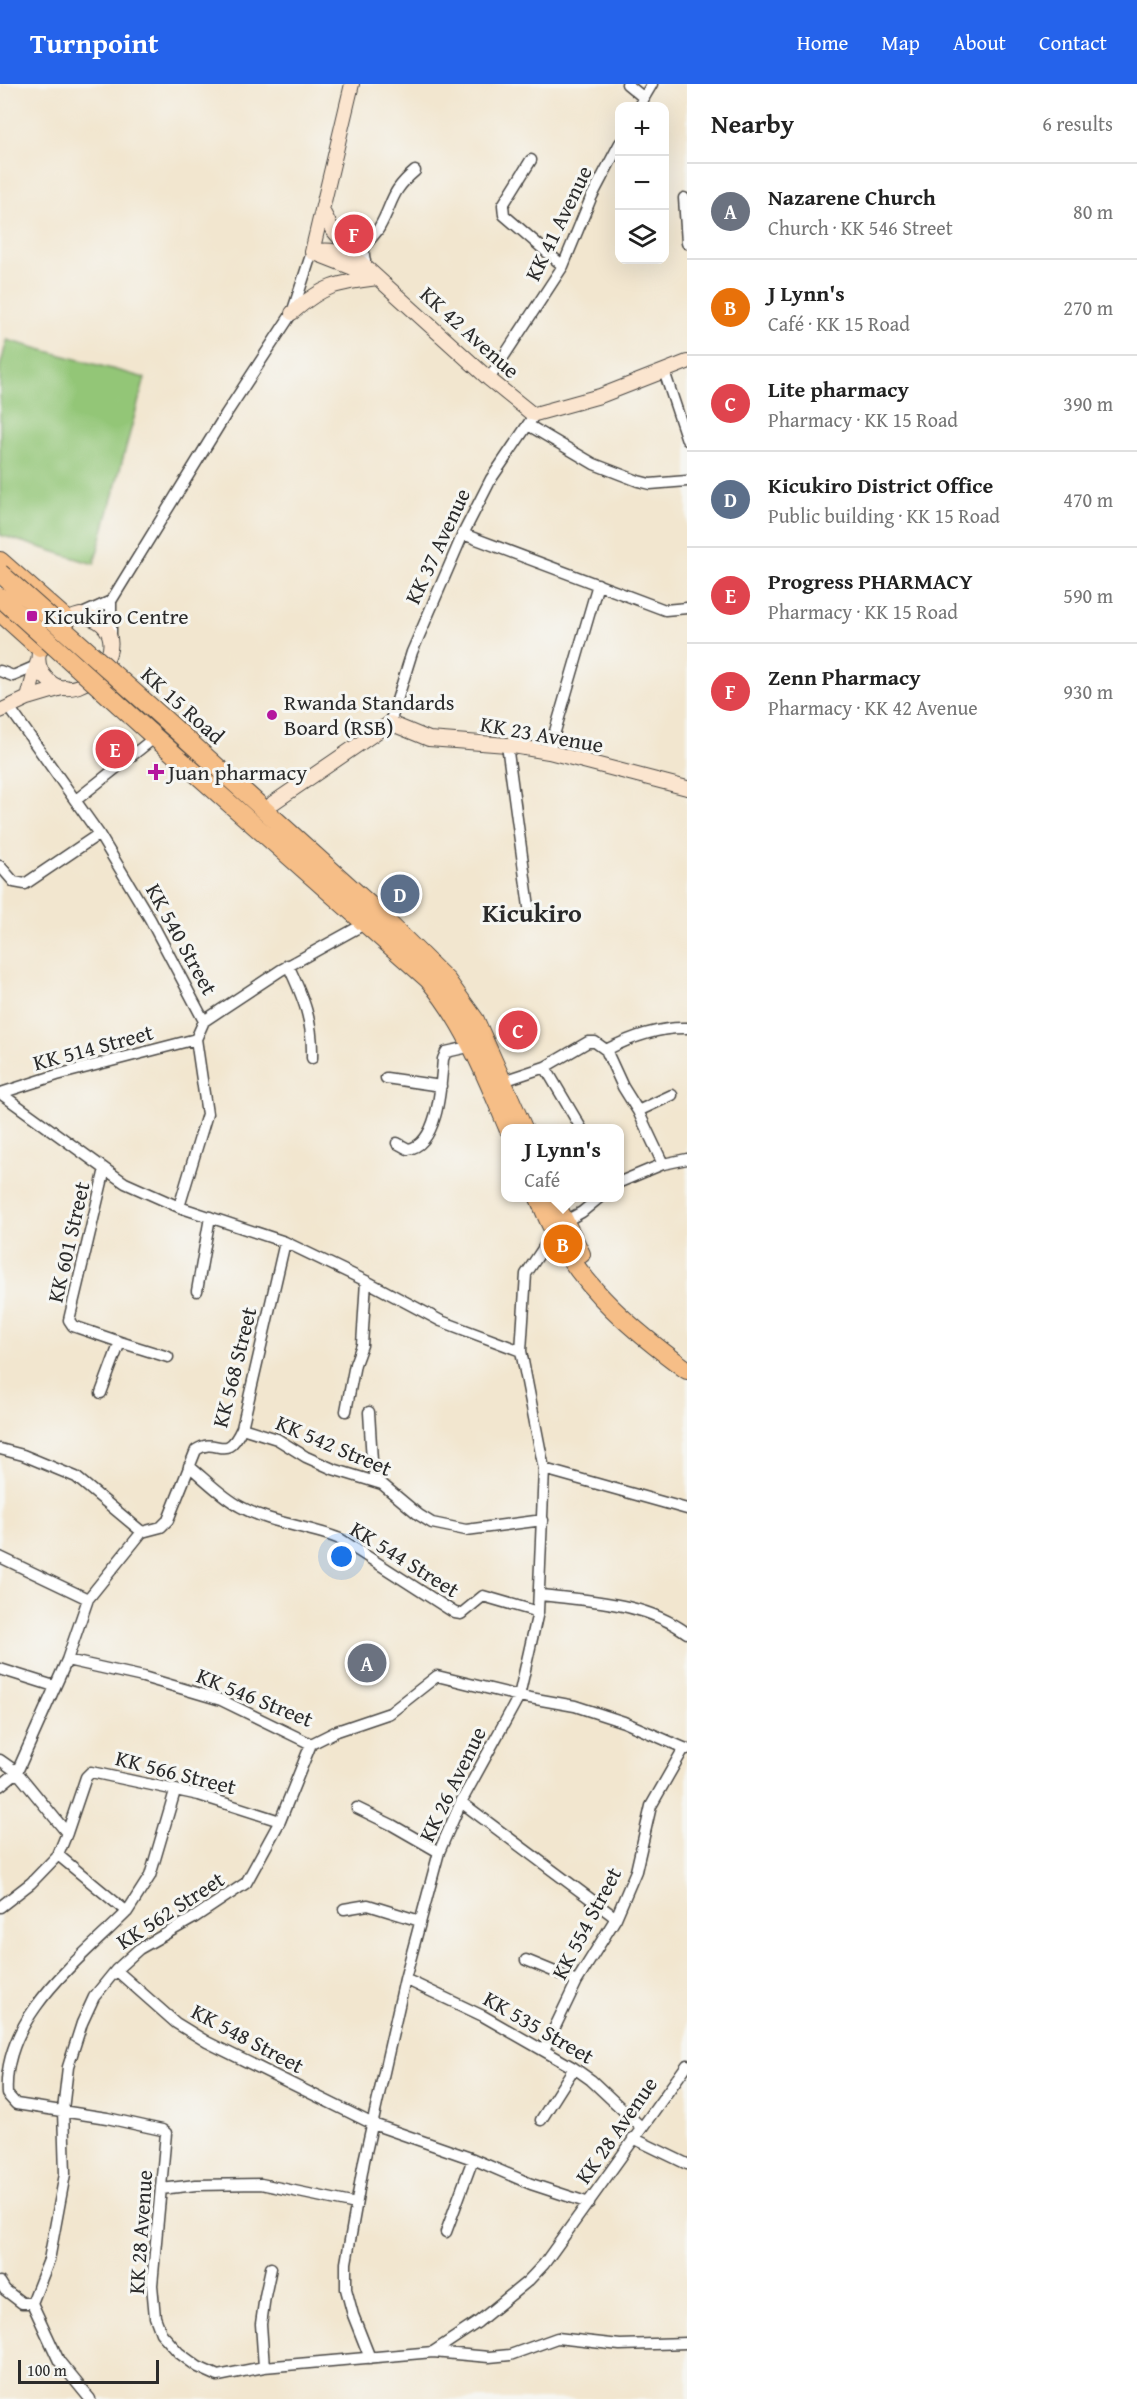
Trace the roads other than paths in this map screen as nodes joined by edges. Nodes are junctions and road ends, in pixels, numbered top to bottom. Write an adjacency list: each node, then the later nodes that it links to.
1 (352, 84): 9 (main road)
2 (627, 84): 4 (street)
3 (652, 84): 4 (street)
4 (641, 102)
5 (615, 152): 13 (street, KK 41 Avenue)
6 (531, 160): 13 (street)
7 (415, 171): 12 (street)
8 (684, 198): 10 (street)
9 (322, 210): 11 (main road); 12 (main road)
10 (687, 243)
11 (312, 252): 12 (main road, KK 42 Avenue); 14 (main road, KK 42 Avenue); 15 (street)
12 (362, 264): 14 (main road, KK 42 Avenue)
13 (563, 266): 18 (street, KK 41 Avenue)
14 (378, 278): 15 (main road); 18 (main road, KK 42 Avenue)
15 (292, 313): 27 (street)
16 (687, 362): 17 (main road)
17 (664, 371): 19 (main road); 20 (street)
18 (489, 379): 19 (main road, KK 42 Avenue)
19 (532, 420): 21 (street); 22 (street, KK 37 Avenue)
20 (687, 440)
21 (687, 481)
22 (463, 534): 25 (street); 37 (street, KK 37 Avenue)
23 (0, 561): 30 (highway)
24 (0, 573): 45 (highway, KK 15 Road, bridge)
25 (598, 584): 28 (street); 40 (street)
26 (0, 597): 38 (highway, KK 15 Road, bridge)
27 (111, 601): 30 (street); 31 (street)
28 (687, 608)
29 (0, 612): 32 (highway)
30 (73, 618): 31 (main road); 32 (main road)
31 (110, 652): 34 (main road); 43 (highway)
32 (38, 658): 33 (street); 34 (main road); 35 (main road)
33 (0, 671)
34 (75, 685): 35 (main road); 38 (highway)
35 (28, 698): 36 (main road)
36 (5, 709): 42 (street, KK 540 Street)
37 (390, 723): 39 (main road, KK 23 Avenue); 43 (main road)
38 (149, 737): 42 (street); 48 (highway, KK 15 Road)
39 (507, 745): 40 (main road, KK 23 Avenue); 47 (street)
40 (549, 752): 41 (main road, KK 23 Avenue)
41 (687, 788)
42 (76, 800): 44 (street, KK 540 Street)
43 (273, 803): 45 (highway)
44 (99, 834): 46 (street); 50 (street, KK 540 Street)
45 (304, 845): 58 (highway, KK 15 Road)
46 (0, 866)
47 (529, 907)
48 (366, 923): 49 (street); 53 (highway, KK 15 Road)
49 (288, 965): 50 (street); 55 (street)
50 (204, 1021): 52 (street, KK 540 Street)
51 (687, 1028): 54 (street)
52 (196, 1040): 60 (street, KK 514 Street); 74 (street)
53 (473, 1046): 59 (street); 63 (highway, KK 15 Road)
54 (606, 1050): 56 (street); 62 (street)
55 (312, 1058)
56 (546, 1067): 58 (street); 65 (street)
57 (386, 1078): 59 (street)
58 (503, 1082): 64 (highway, KK 15 Road)
59 (441, 1086): 66 (street)
60 (1, 1093): 69 (street, KK 601 Street)
61 (672, 1095): 62 (street)
62 (638, 1110): 68 (street)
63 (506, 1124)
64 (521, 1124)
65 (579, 1124)
66 (398, 1143)
67 (687, 1159): 68 (street)
68 (663, 1164): 70 (street)
69 (105, 1169): 74 (street, KK 601 Street); 80 (street, KK 601 Street)
70 (624, 1180)
71 (542, 1202): 76 (highway)
72 (554, 1202): 76 (highway)
73 (594, 1202): 76 (street)
74 (179, 1207): 75 (street)
75 (210, 1217): 77 (street); 79 (street)
76 (559, 1227): 81 (street, KK 26 Avenue); 83 (highway); 84 (highway)
77 (285, 1242): 78 (street); 88 (street, KK 568 Street)
78 (366, 1281): 81 (street); 86 (street)
79 (197, 1291)
80 (120, 1342): 82 (street); 85 (street)
81 (521, 1352): 91 (street, KK 26 Avenue)
82 (168, 1357)
83 (687, 1358)
84 (687, 1370)
85 (101, 1393)
86 (346, 1411)
87 (369, 1412): 92 (street)
88 (242, 1428): 90 (street, KK 568 Street); 92 (street, KK 542 Street)
89 (0, 1449): 95 (street)
90 (189, 1466): 95 (street, KK 568 Street); 99 (street, KK 544 Street)
91 (544, 1469): 93 (street); 94 (street, KK 26 Avenue)
92 (377, 1482): 94 (street, KK 542 Street)
93 (687, 1509)
94 (543, 1520): 97 (street, KK 26 Avenue)
95 (141, 1532): 98 (street, KK 568 Street)
96 (0, 1557): 98 (street)
97 (541, 1595): 99 (street, KK 26 Avenue); 100 (street)
98 (88, 1599): 101 (street, KK 568 Street)
99 (538, 1612): 104 (street, KK 26 Avenue)
100 (687, 1633)
101 (67, 1660): 103 (street, KK 568 Street); 105 (street, KK 546 Street)
102 (0, 1670): 103 (street)
103 (54, 1686): 108 (street, KK 568 Street)
104 (519, 1696): 105 (street, KK 546 Street); 106 (street); 111 (street, KK 26 Avenue)
105 (311, 1744): 113 (street, KK 562 Street)
106 (686, 1749): 120 (street, KK 554 Street)
107 (0, 1760): 108 (street)
108 (17, 1772): 109 (street); 114 (street)
109 (0, 1786)
110 (175, 1791): 113 (street, KK 566 Street); 114 (street, KK 566 Street); 119 (street)
111 (460, 1802): 115 (street, KK 26 Avenue); 120 (street)
112 (357, 1808): 115 (street)
113 (280, 1821): 123 (street, KK 562 Street)
114 (67, 1833): 116 (street)
115 (439, 1852): 121 (street, KK 26 Avenue)
116 (58, 1855): 117 (street); 119 (street)
117 (0, 1907)
118 (344, 1909): 121 (street)
119 (127, 1912): 129 (street, KK 28 Avenue)
120 (616, 1918): 125 (street, KK 554 Street)
121 (420, 1921): 124 (street, KK 26 Avenue)
122 (526, 1960): 125 (street)
123 (116, 1970): 129 (street, KK 562 Street); 131 (street, KK 548 Street)
124 (405, 1979): 126 (street, KK 535 Street); 131 (street, KK 26 Avenue)
125 (577, 1980): 126 (street, KK 554 Street)
126 (544, 2050): 128 (street, KK 535 Street)
127 (687, 2065): 132 (street, KK 28 Avenue)
128 (574, 2068): 130 (street); 132 (street, KK 535 Street)
129 (63, 2110): 136 (street, KK 28 Avenue); 142 (street, KK 562 Street)
130 (541, 2120)
131 (373, 2124): 134 (street, KK 548 Street); 138 (street, KK 26 Avenue)
132 (641, 2127): 133 (street, KK 28 Avenue)
133 (633, 2138): 135 (street); 137 (street, KK 28 Avenue)
134 (473, 2159): 137 (street, KK 548 Street); 139 (street)
135 (687, 2164)
136 (161, 2189): 138 (street); 146 (street, KK 28 Avenue)
137 (589, 2203): 144 (street, KK 28 Avenue)
138 (356, 2204): 145 (street, KK 26 Avenue)
139 (446, 2232)
140 (271, 2268): 146 (street)
141 (0, 2282): 142 (street)
142 (30, 2303): 147 (street)
143 (687, 2343): 144 (street)
144 (433, 2352): 145 (street, KK 28 Avenue)
145 (370, 2358): 146 (street, KK 28 Avenue)
146 (264, 2367)
147 (90, 2399)

